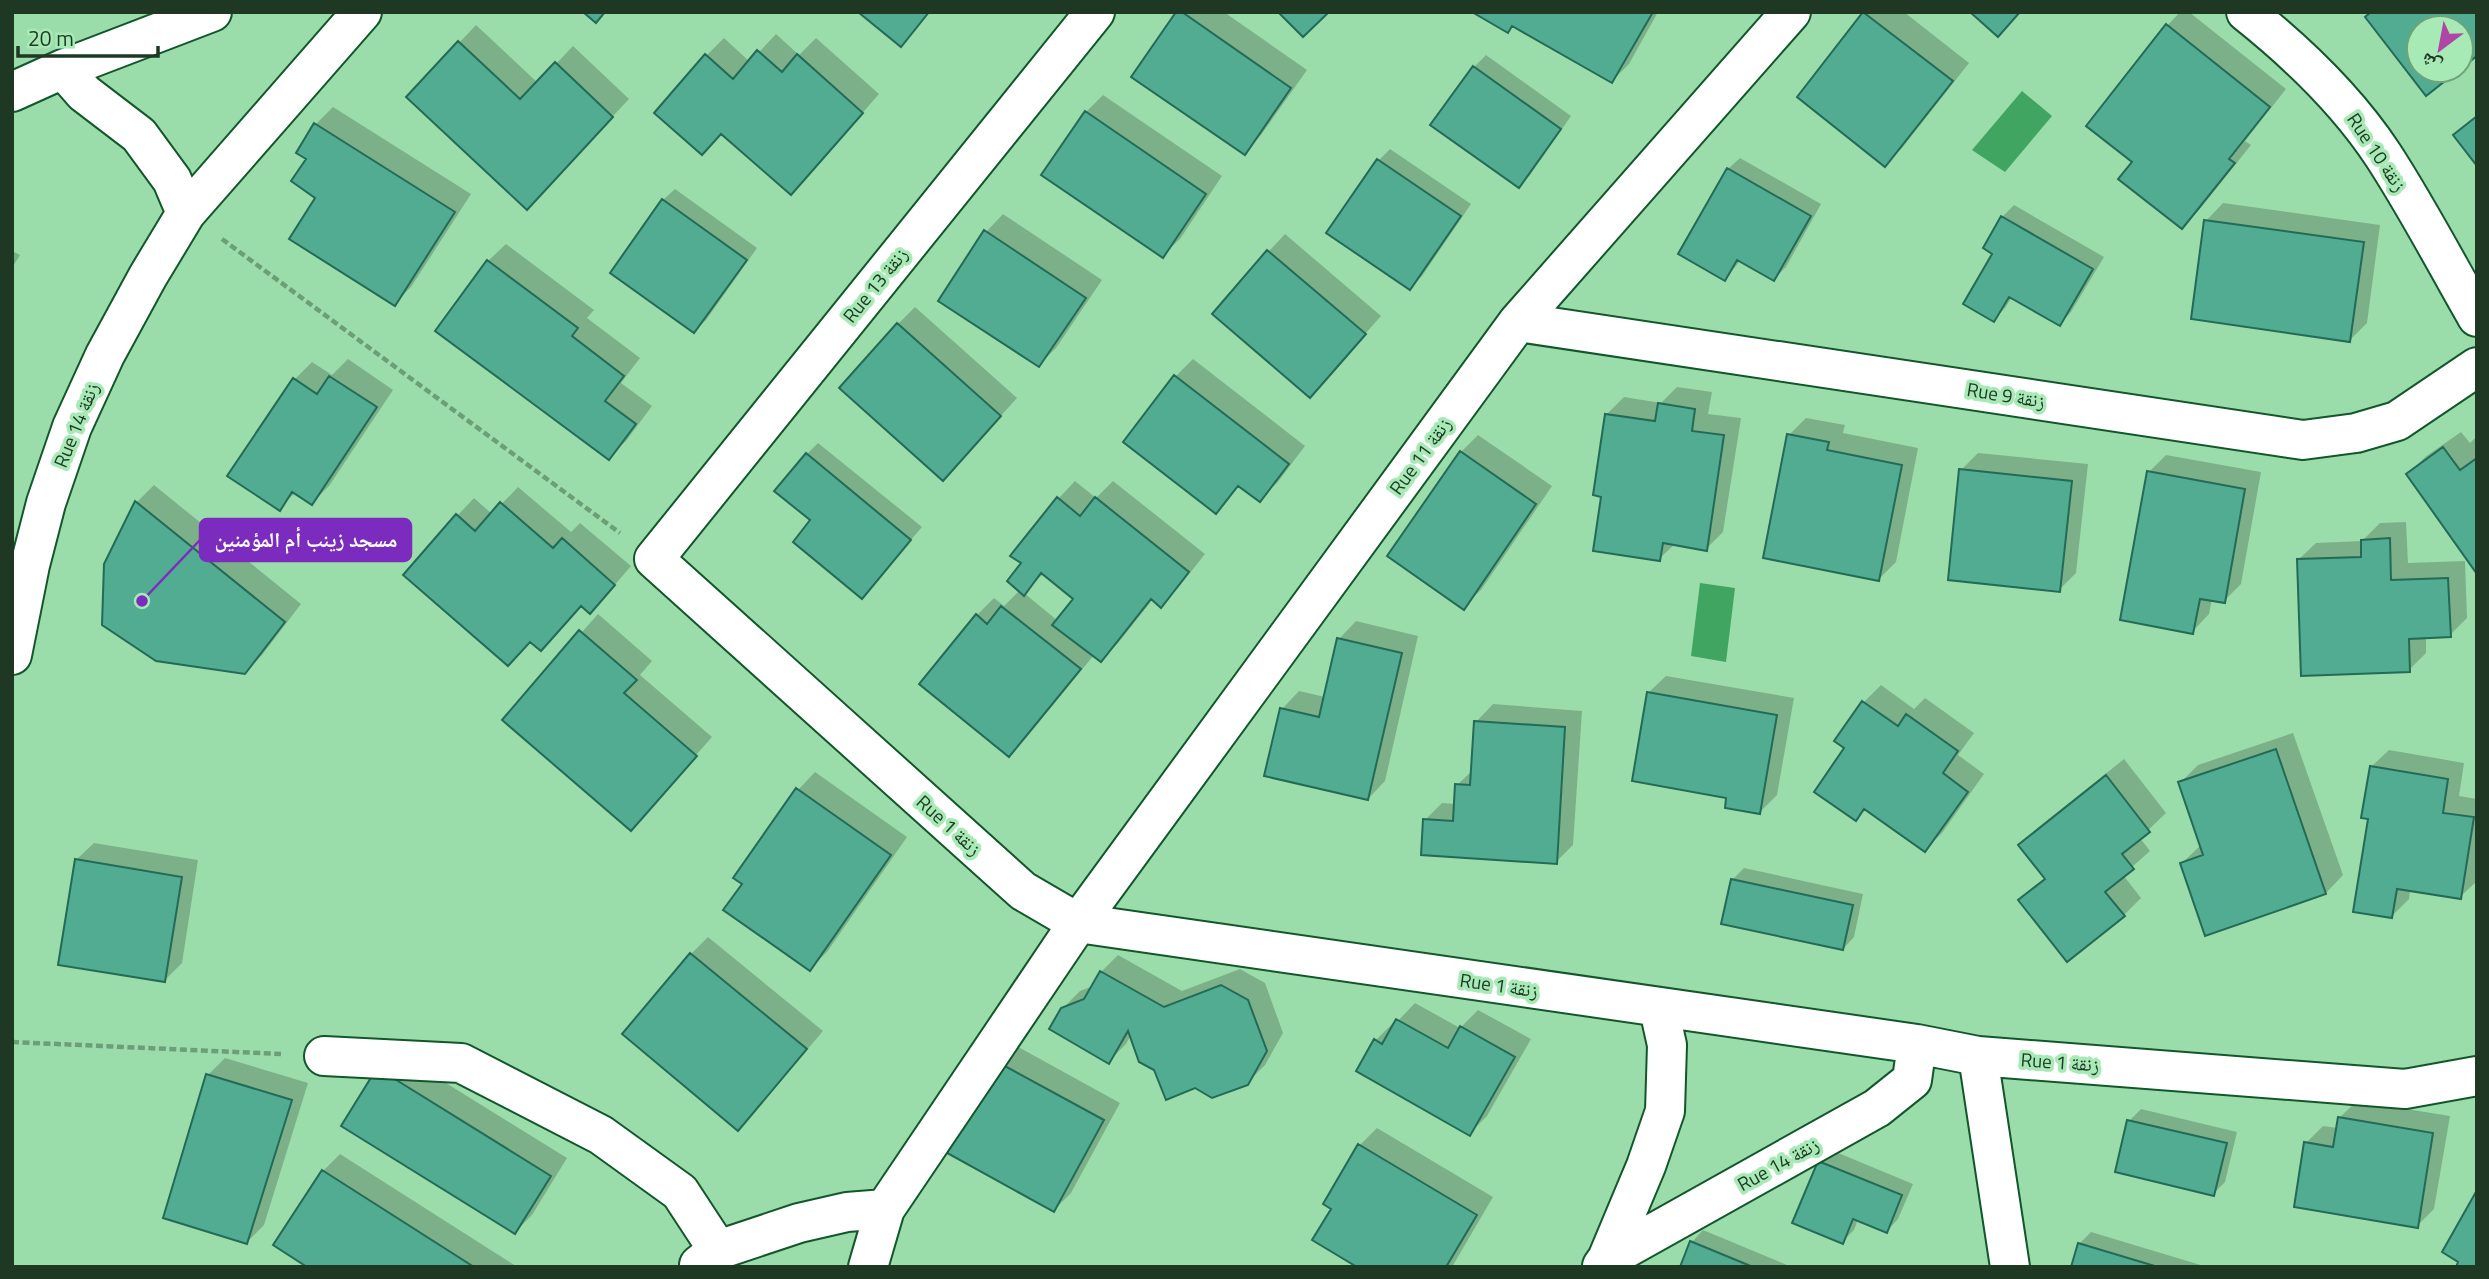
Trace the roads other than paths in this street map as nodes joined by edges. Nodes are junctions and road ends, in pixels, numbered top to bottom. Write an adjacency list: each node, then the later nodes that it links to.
1 (212, 12): 6 (street)
2 (362, 12): 8 (street, Rue 14 زنقة)
3 (1095, 12): 12 (street, Rue 13 زنقة)
4 (1791, 12): 10 (street, Rue 11 زنقة)
5 (2246, 12): 9 (street, Rue 10 زنقة)
6 (63, 69): 7 (street); 8 (street)
7 (12, 92)
8 (186, 213): 13 (street, Rue 14 زنقة)
9 (2477, 317)
10 (1518, 322): 11 (street, Rue 9 زنقة); 14 (street, Rue 11 زنقة)
11 (2477, 367)
12 (654, 559): 14 (street, Rue 1 زنقة)
13 (12, 655)
14 (1078, 923): 15 (street, Rue 1 زنقة); 20 (street, Rue 11 زنقة)
15 (1659, 1009): 16 (street, Rue 1 زنقة); 22 (street, Rue 14 زنقة)
16 (1917, 1044): 18 (street, Rue 1 زنقة); 22 (street, Rue 14 زنقة)
17 (324, 1056): 21 (street)
18 (1978, 1056): 19 (street, Rue 1 زنقة); 24 (street)
19 (2477, 1076)
20 (885, 1209): 21 (street); 23 (street, Rue 11 زنقة)
21 (707, 1258)
22 (1604, 1263)
23 (868, 1267)
24 (2010, 1267)

